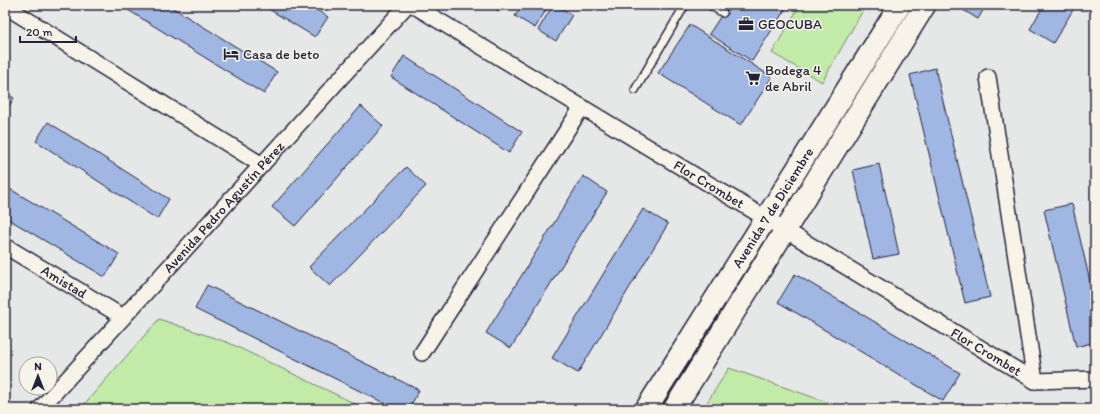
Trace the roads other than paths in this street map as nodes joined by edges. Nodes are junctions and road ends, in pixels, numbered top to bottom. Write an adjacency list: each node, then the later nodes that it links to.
1 (407, 5): 12 (street, Avenida Pedro Agustín Pérez)
2 (413, 5): 11 (street, Flor Crombet)
3 (685, 5): 10 (lane)
4 (710, 5): 8 (lane)
5 (900, 5): 13 (main road, Avenida 7 de Diciembre)
6 (925, 5): 14 (main road, Avenida 7 de Diciembre)
7 (5, 6): 12 (street)
8 (723, 13)
9 (988, 77): 19 (street)
10 (635, 90)
11 (582, 107): 13 (street, Flor Crombet); 17 (street)
12 (262, 165): 16 (street, Avenida Pedro Agustín Pérez)
13 (766, 218): 14 (street, Flor Crombet); 21 (main road, Avenida 7 de Diciembre)
14 (785, 230): 19 (street, Flor Crombet); 22 (main road, Avenida 7 de Diciembre)
15 (5, 246): 16 (street, Amistad)
16 (123, 318): 20 (street, Avenida Pedro Agustín Pérez)
17 (422, 353)
18 (1095, 379): 19 (street, Flor Crombet)
19 (1035, 381)
20 (40, 409)
21 (646, 409)
22 (674, 409)

